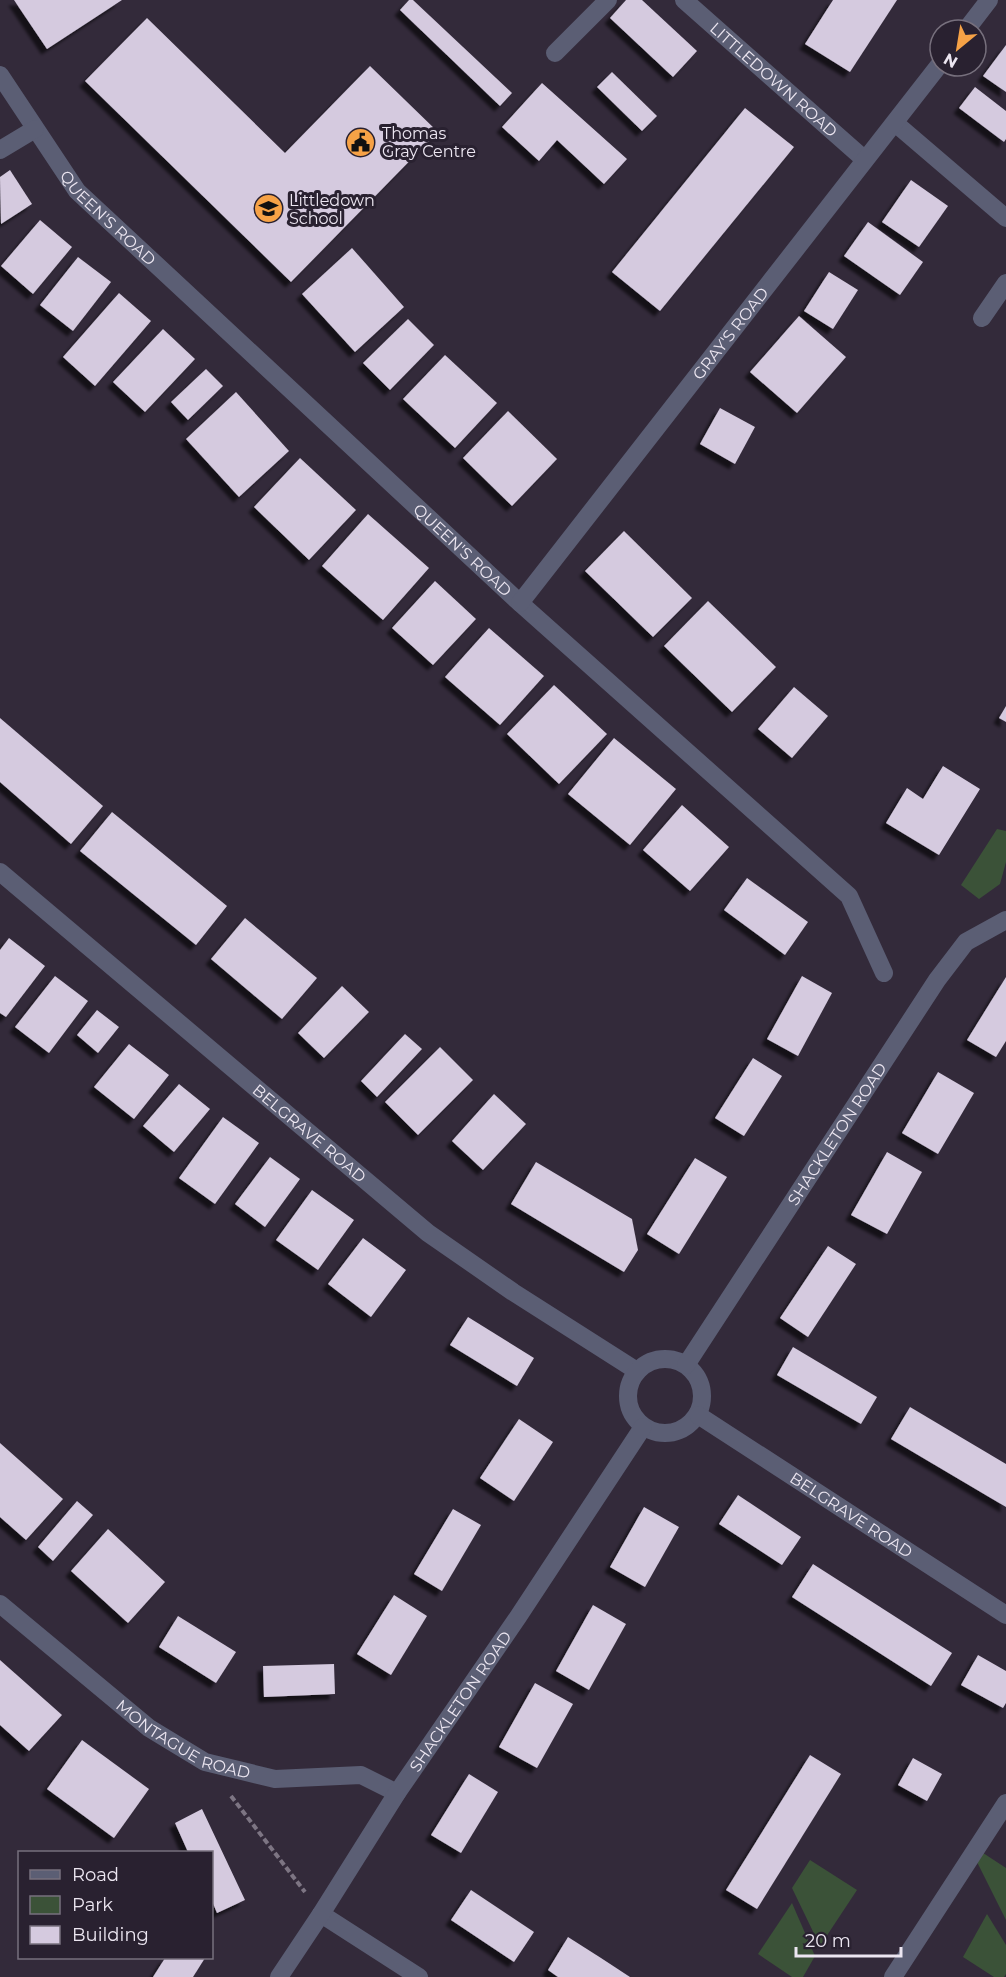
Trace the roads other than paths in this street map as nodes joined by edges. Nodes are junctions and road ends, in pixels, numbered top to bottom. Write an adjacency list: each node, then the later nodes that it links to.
1 (608, 0): 5 (street)
2 (684, 0): 11 (street, LITTLEDOWN ROAD)
3 (989, 0): 4 (street)
4 (975, 18)
5 (555, 53)
6 (0, 75): 9 (street, QUEEN'S ROAD)
7 (929, 78): 8 (street, GRAY'S ROAD)
8 (895, 123): 11 (street, GRAY'S ROAD); 12 (street)
9 (35, 129): 10 (street); 15 (street, QUEEN'S ROAD)
10 (0, 150)
11 (864, 159): 15 (street, GRAY'S ROAD)
12 (1006, 218)
13 (1006, 283): 14 (street)
14 (982, 318)
15 (520, 603): 18 (street, QUEEN'S ROAD)
16 (0, 872): 20 (street, BELGRAVE ROAD)
17 (1006, 920): 19 (street, SHACKLETON ROAD)
18 (884, 973)
19 (686, 1365): 20 (street); 21 (street)
20 (637, 1371): 22 (street)
21 (698, 1415): 22 (street); 24 (street, BELGRAVE ROAD)
22 (643, 1428): 25 (street, SHACKLETON ROAD)
23 (0, 1604): 25 (street, MONTAGUE ROAD)
24 (1006, 1615)
25 (397, 1792): 27 (street, SHACKLETON ROAD)
26 (1006, 1803): 30 (street)
27 (321, 1914): 28 (street, SHACKLETON ROAD); 29 (street)
28 (279, 1977)
29 (419, 1977)
30 (892, 1977)

